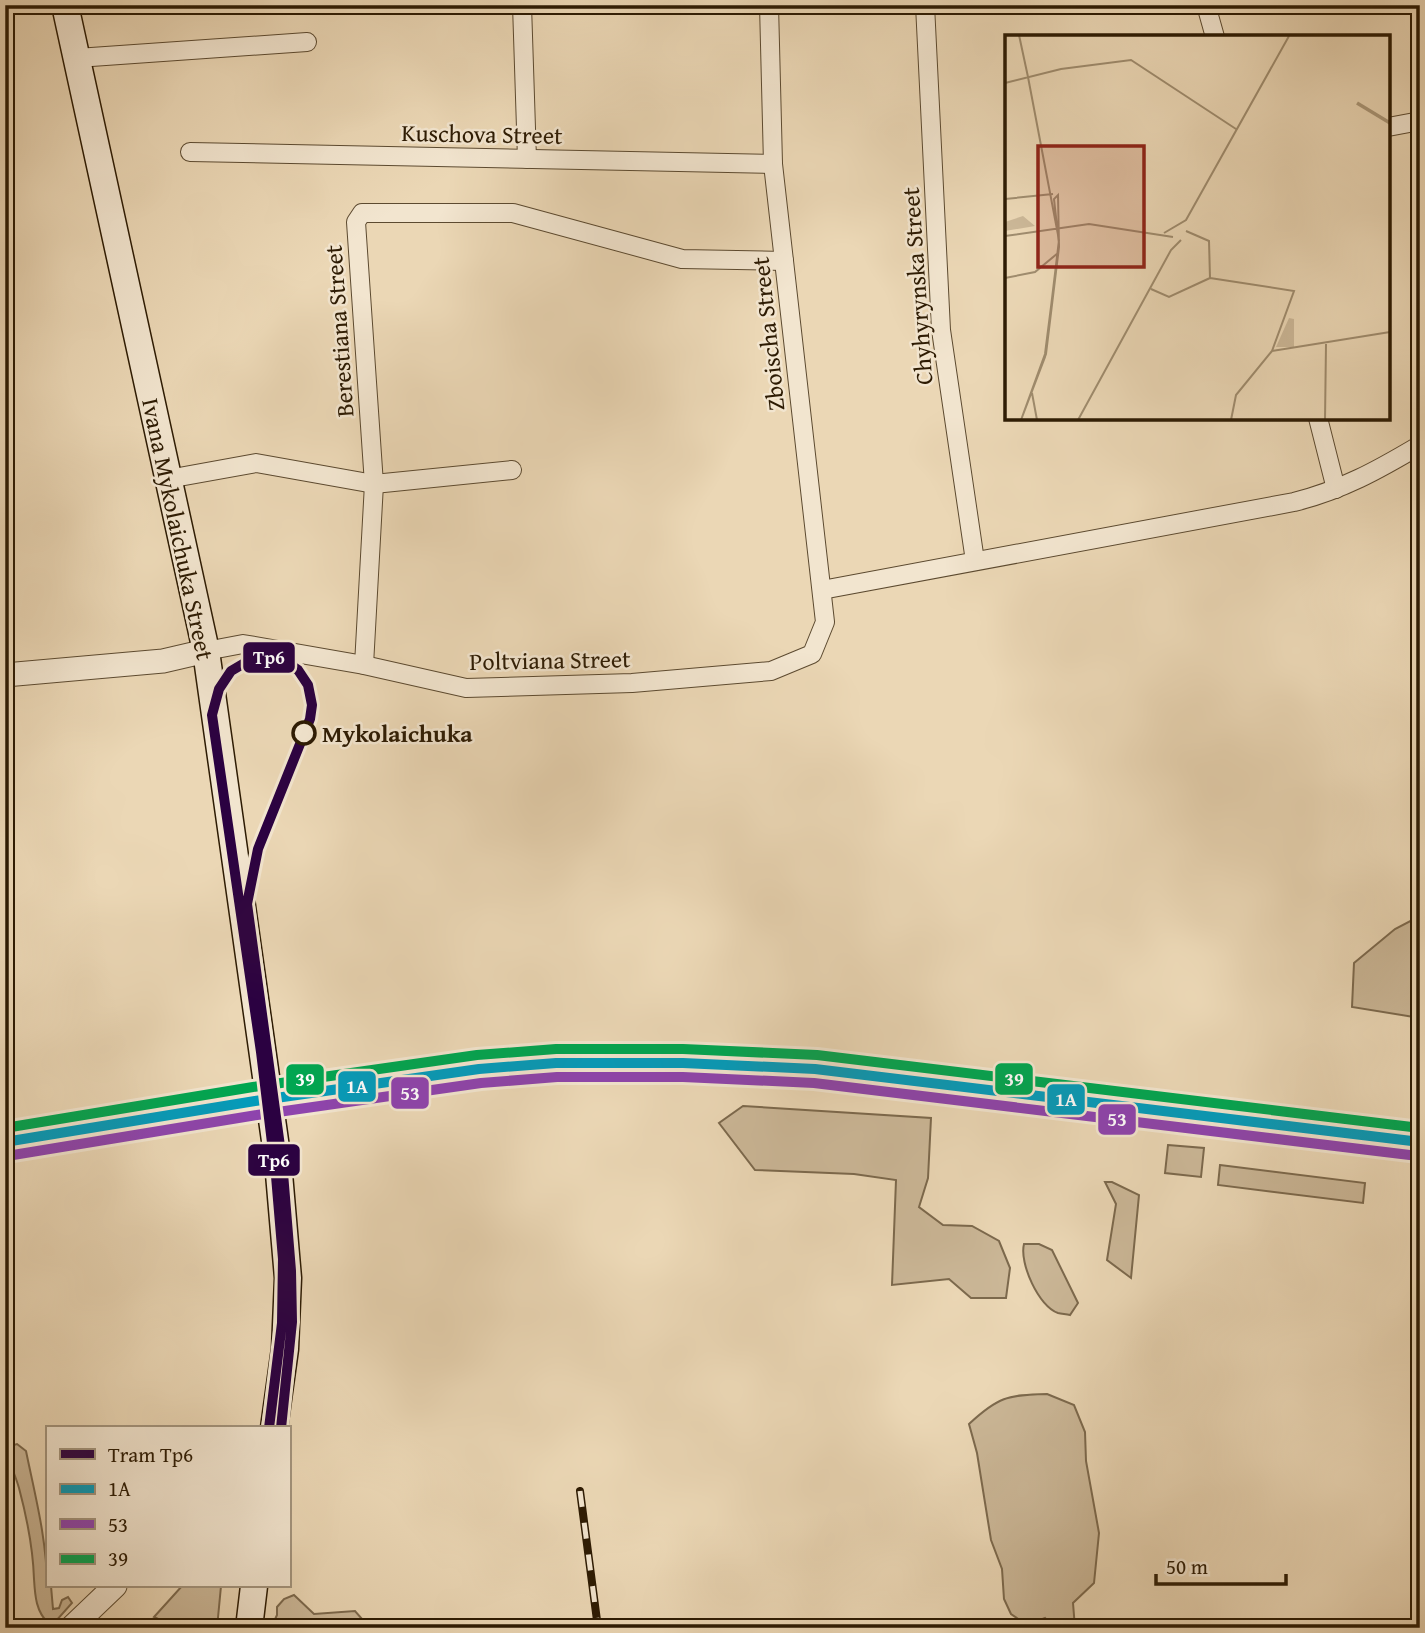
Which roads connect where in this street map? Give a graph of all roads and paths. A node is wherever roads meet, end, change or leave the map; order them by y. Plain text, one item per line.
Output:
1 (65, 5) edge
2 (522, 5) edge
3 (769, 5) edge
4 (925, 5) edge
5 (1206, 5) edge
6 (1214, 35) edge
7 (307, 42) dead end
8 (76, 58) junction
9 (1420, 121) edge
10 (1390, 127) edge
11 (190, 152) dead end
12 (527, 159) junction
13 (773, 164) junction
14 (784, 261) junction
15 (1319, 420) edge
16 (1420, 445) edge
17 (512, 470) dead end
18 (168, 480) junction
19 (374, 484) junction
20 (1336, 489) junction
21 (975, 561) junction
22 (822, 590) junction
23 (206, 651) junction
24 (812, 654) joint
25 (364, 665) junction
26 (5, 675) edge
27 (270, 1099) junction
28 (5, 1142) edge
29 (1420, 1142) edge
30 (274, 1426) edge
31 (113, 1588) edge
32 (254, 1588) edge
33 (71, 1628) edge
34 (249, 1628) edge

1 - 8 main road, Ivana Mykolaichuka Street
2 - 12 street
3 - 13 street, Zboischa Street
4 - 21 street, Chyhyrynska Street
5 - 6 street
7 - 8 street
8 - 18 main road, Ivana Mykolaichuka Street
9 - 10 street
11 - 12 street, Kuschova Street
12 - 13 street, Kuschova Street
13 - 14 street, Zboischa Street
14 - 19 street, Berestiana Street
14 - 22 street, Zboischa Street
15 - 20 street
16 - 20 street
17 - 19 street
18 - 19 street
18 - 23 main road, Ivana Mykolaichuka Street
19 - 25 street, Berestiana Street
20 - 21 street
21 - 22 street
22 - 24 street, Zboischa Street
23 - 25 street, Poltviana Street
23 - 26 street
23 - 27 main road, Ivana Mykolaichuka Street
24 - 25 street, Poltviana Street
27 - 28 main road
27 - 29 main road
27 - 30 main road, Ivana Mykolaichuka Street
31 - 33 street
32 - 34 main road

